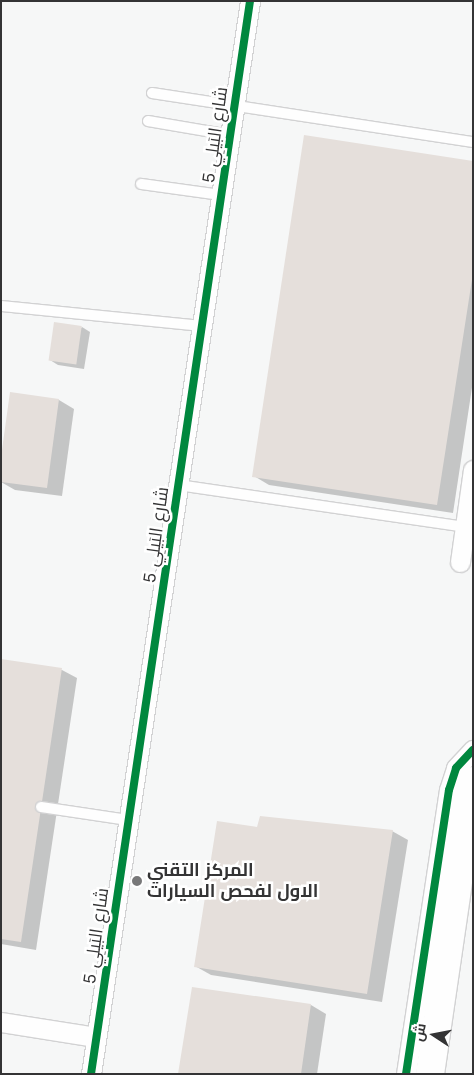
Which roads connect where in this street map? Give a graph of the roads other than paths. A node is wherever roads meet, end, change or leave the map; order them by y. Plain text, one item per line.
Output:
1 (250, 1) edge
2 (152, 93) dead end
3 (235, 105) junction
4 (148, 121) dead end
5 (230, 135) junction
6 (473, 142) edge
7 (141, 184) dead end
8 (222, 195) junction
9 (1, 306) edge
10 (202, 326) junction
11 (473, 470) edge
12 (178, 485) junction
13 (465, 527) junction
14 (460, 562) dead end
15 (473, 750) edge
16 (473, 781) edge
17 (41, 807) dead end
18 (128, 820) junction
19 (1, 1022) edge
20 (96, 1036) junction
21 (91, 1074) edge
22 (406, 1074) edge
23 (430, 1074) edge

1 - 3 street, شارع البَيلِي 5
2 - 3 lane
3 - 5 street, شارع البَيلِي 5
3 - 6 lane
4 - 5 lane
5 - 8 street, شارع البَيلِي 5
7 - 8 lane
8 - 10 street, شارع البَيلِي 5
9 - 10 lane
10 - 12 street, شارع البَيلِي 5
11 - 13 street
12 - 13 lane
12 - 18 street, شارع البَيلِي 5
13 - 14 street
15 - 22 street
16 - 23 main road
17 - 18 lane
18 - 20 street, شارع البَيلِي 5
19 - 20 street
20 - 21 street, شارع البَيلِي 5

